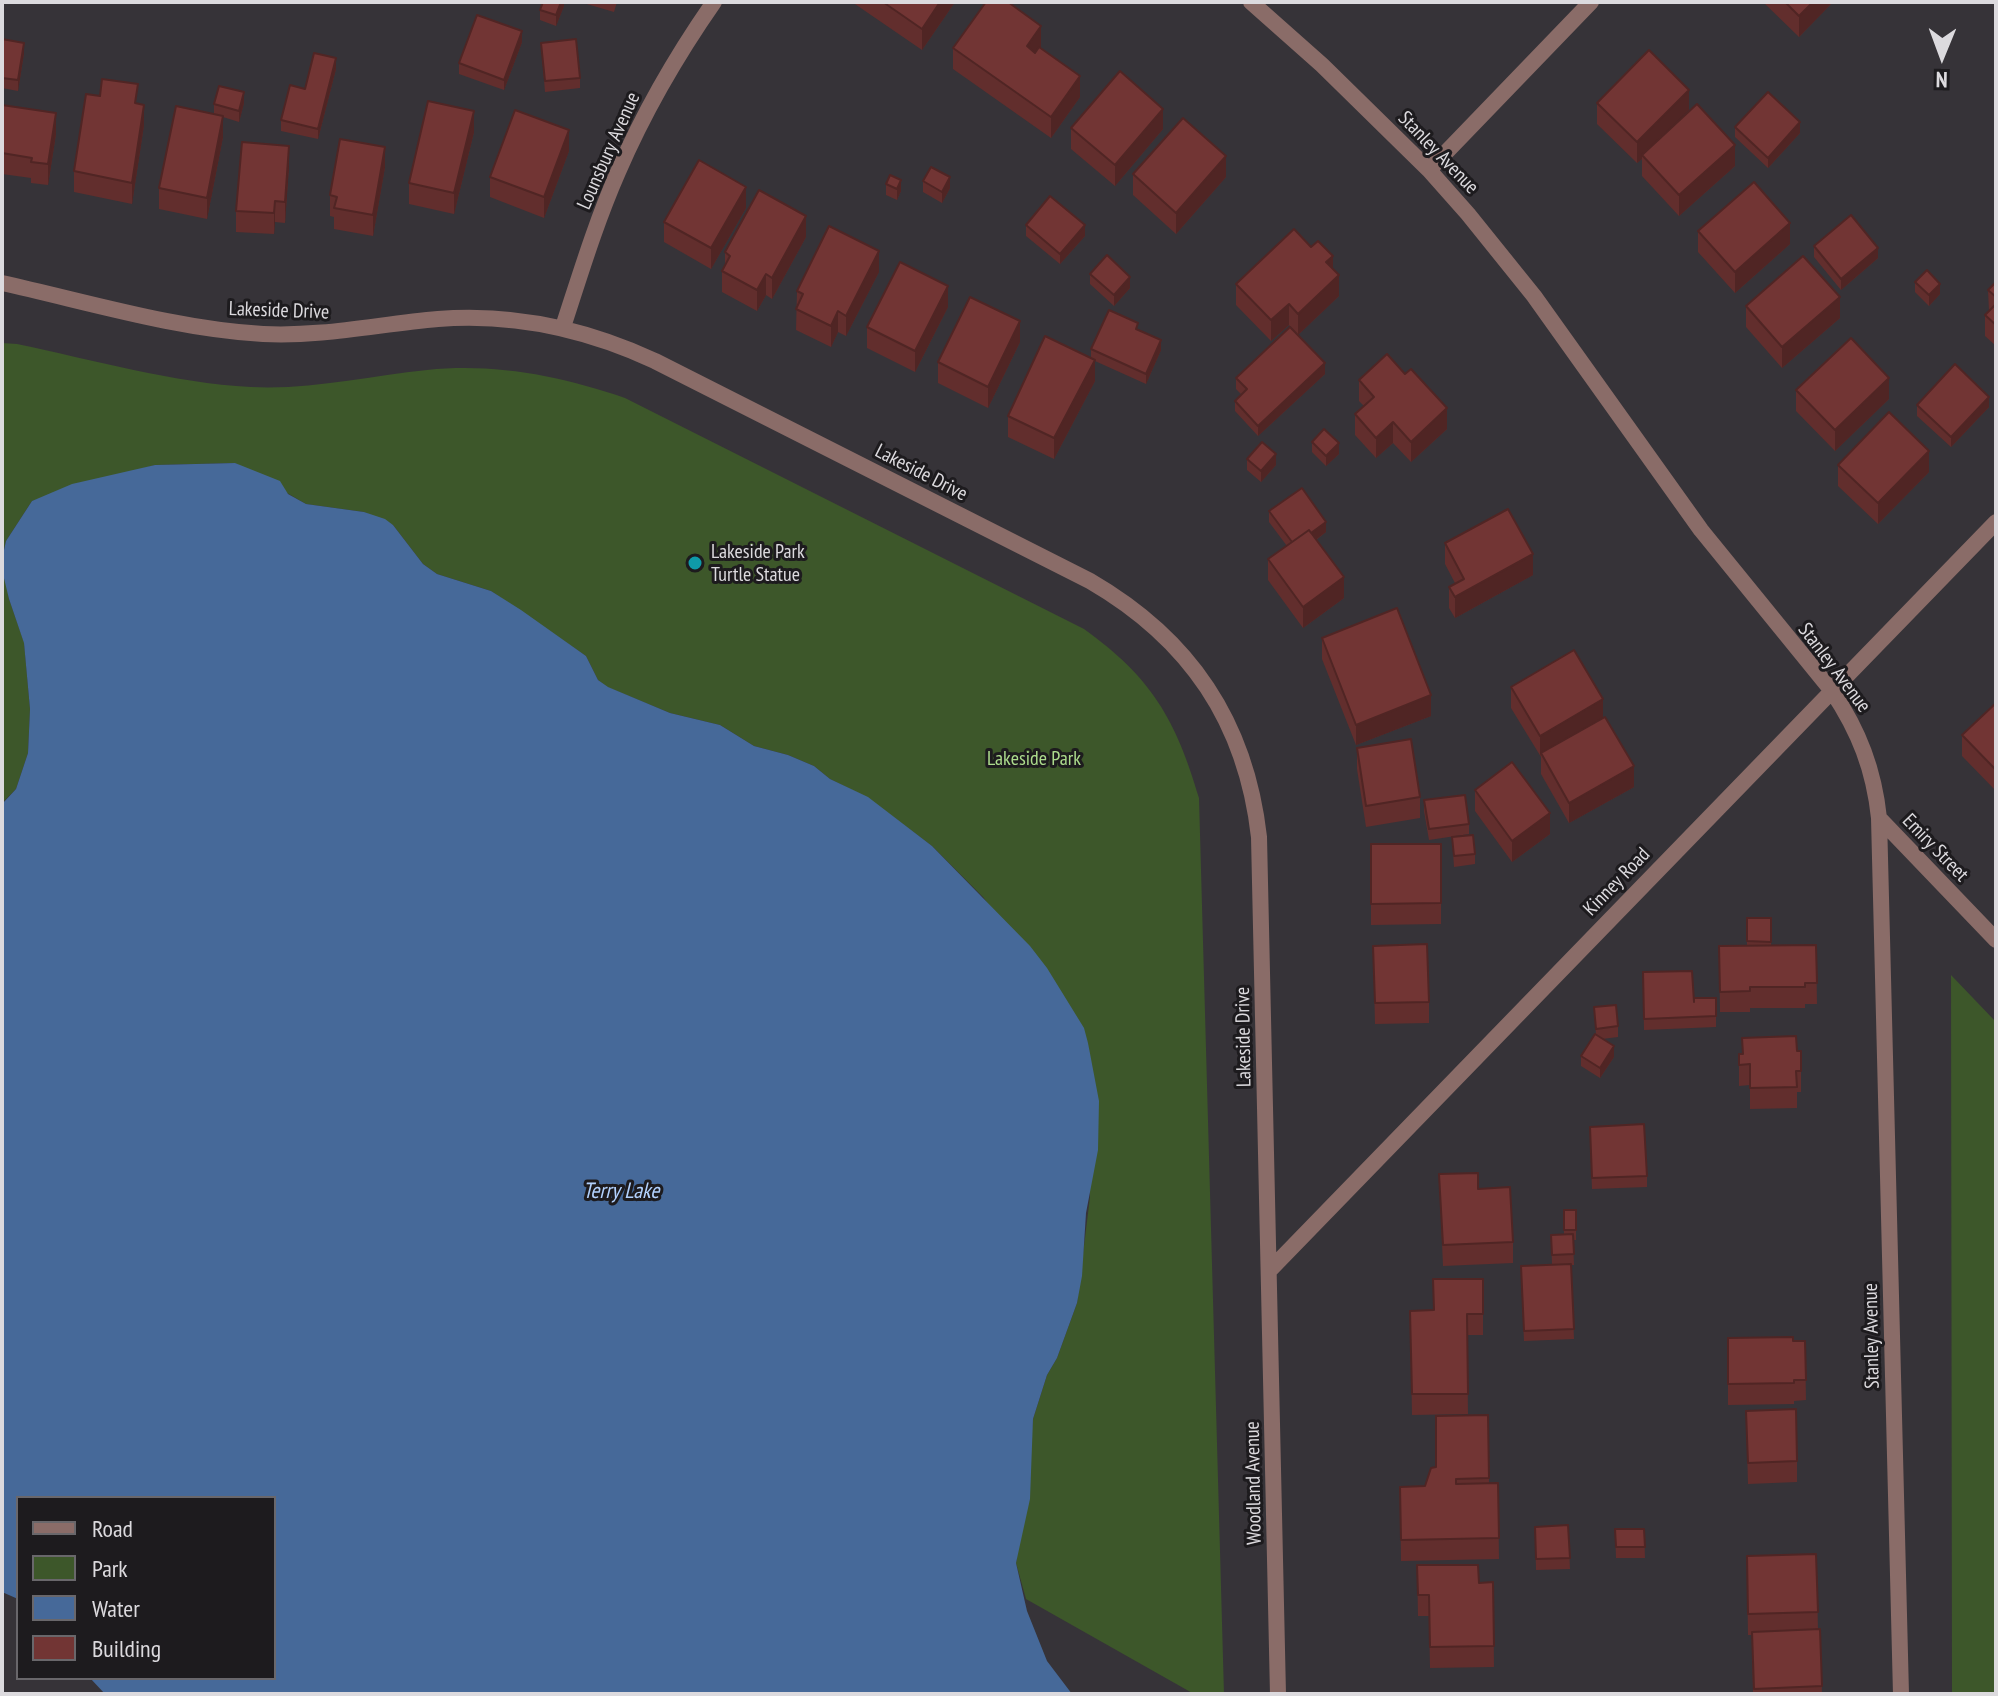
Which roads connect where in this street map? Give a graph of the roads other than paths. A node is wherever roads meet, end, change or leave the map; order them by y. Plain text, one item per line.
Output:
1 (714, 2) edge
2 (1251, 2) edge
3 (1591, 2) edge
4 (1429, 170) junction
5 (2, 283) edge
6 (563, 327) junction
7 (1996, 522) edge
8 (1832, 691) junction
9 (1879, 818) junction
10 (1996, 940) edge
11 (1269, 1271) junction
12 (1278, 1694) edge
13 (1901, 1694) edge

1 - 6 street, Lounsbury Avenue
2 - 4 street, Stanley Avenue
3 - 4 street
4 - 8 street, Stanley Avenue
5 - 6 street, Lakeside Drive
6 - 11 street, Lakeside Drive
7 - 8 street, Kinney Road
8 - 9 street, Stanley Avenue
8 - 11 street, Kinney Road
9 - 10 street, Emiry Street
9 - 13 street, Stanley Avenue
11 - 12 street, Woodland Avenue

